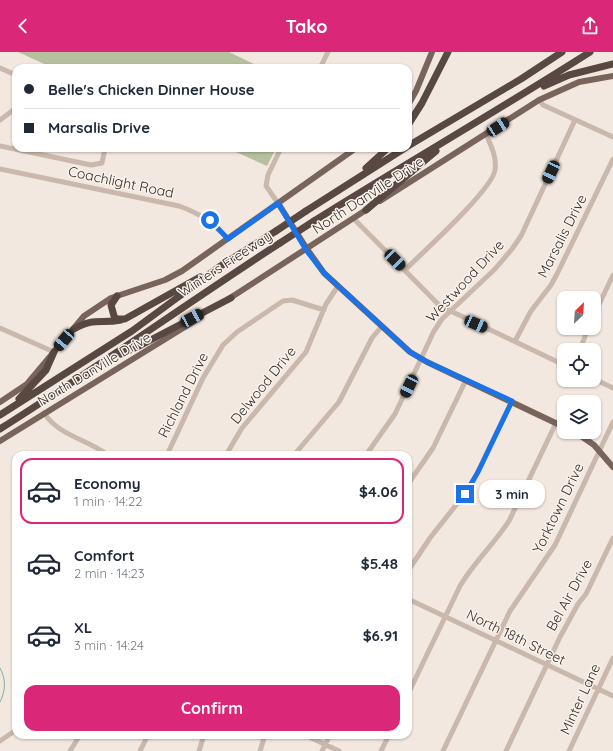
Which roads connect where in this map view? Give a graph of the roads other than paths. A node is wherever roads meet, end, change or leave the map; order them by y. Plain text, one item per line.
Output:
1 (328, 52) edge
2 (442, 52) edge
3 (448, 52) edge
4 (562, 52) edge
5 (590, 52) edge
6 (431, 53) edge
7 (322, 64) edge
8 (613, 64) edge
9 (0, 68) edge
10 (12, 73) edge
11 (613, 76) edge
12 (412, 98) edge
13 (518, 98) junction
14 (539, 100) junction
15 (422, 103) junction
16 (12, 111) edge
17 (412, 119) edge
18 (0, 120) edge
19 (575, 120) junction
20 (461, 132) junction
21 (486, 134) junction
22 (613, 137) edge
23 (412, 144) edge
24 (0, 146) edge
25 (12, 149) edge
26 (29, 152) edge
27 (104, 152) edge
28 (279, 152) edge
29 (350, 152) edge
30 (383, 152) edge
31 (399, 152) edge
32 (613, 158) edge
33 (0, 169) edge
34 (333, 193) junction
35 (278, 203) junction
36 (366, 210) junction
37 (354, 219) junction
38 (228, 239) junction
39 (306, 250) junction
40 (219, 267) junction
41 (405, 270) junction
42 (613, 275) edge
43 (338, 286) junction
44 (117, 296) junction
45 (231, 298) junction
46 (601, 300) edge
47 (324, 310) junction
48 (449, 312) junction
49 (125, 319) junction
50 (382, 326) junction
51 (0, 328) edge
52 (74, 329) junction
53 (515, 341) junction
54 (54, 352) junction
55 (421, 359) junction
56 (106, 360) junction
57 (557, 362) edge
58 (466, 380) junction
59 (601, 382) edge
60 (613, 388) edge
61 (512, 401) junction
62 (0, 402) edge
63 (44, 413) junction
64 (0, 415) edge
65 (613, 422) edge
66 (556, 423) joint
67 (0, 429) edge
68 (584, 439) edge
69 (0, 441) edge
70 (599, 450) junction
71 (102, 451) edge
72 (169, 451) edge
73 (228, 451) edge
74 (297, 451) edge
75 (369, 451) edge
76 (613, 467) edge
77 (412, 478) edge
78 (613, 538) edge
79 (412, 565) edge
80 (412, 601) edge
81 (445, 616) junction
82 (496, 640) junction
83 (613, 658) edge
84 (546, 665) junction
85 (412, 686) edge
86 (598, 689) junction
87 (613, 696) edge
88 (12, 733) edge
89 (78, 739) edge
90 (146, 739) edge
91 (203, 739) edge
92 (264, 739) edge
93 (314, 739) edge
94 (328, 739) edge
95 (387, 739) edge
96 (0, 741) edge
97 (325, 744) junction
98 (70, 751) edge
99 (140, 751) edge
100 (199, 751) edge
101 (260, 751) edge
102 (322, 751) edge
103 (339, 751) edge
104 (381, 751) edge
105 (444, 751) edge
106 (506, 751) edge
107 (569, 751) edge

1 - 7 street
2 - 15 highway
3 - 15 highway
4 - 23 highway
5 - 13 highway, Winters Freeway
6 - 12 main road
8 - 13 highway
9 - 10 street
11 - 14 main road, North Danville Drive
13 - 20 highway, Winters Freeway
14 - 19 street
14 - 21 main road, North Danville Drive
15 - 17 highway
16 - 18 street
19 - 22 street
19 - 48 street, Westwood Drive
20 - 36 highway
20 - 56 highway, Winters Freeway, bridge
21 - 36 main road, North Danville Drive
21 - 41 street
24 - 25 street
26 - 27 street
28 - 35 street
29 - 35 main road
30 - 34 highway
31 - 34 highway, Winters Freeway
32 - 53 street, Marsalis Drive
33 - 38 street, Coachlight Road
34 - 40 highway, Winters Freeway, bridge
35 - 38 main road
35 - 39 main road
36 - 37 main road, North Danville Drive
37 - 39 main road, North Danville Drive
37 - 41 street
38 - 44 main road
39 - 43 main road
39 - 45 main road, North Danville Drive
40 - 49 highway
40 - 64 highway, Winters Freeway
41 - 48 street
42 - 46 street
43 - 47 street, Delwood Drive
43 - 50 main road
44 - 49 highway
44 - 52 main road
45 - 56 highway
45 - 63 main road, North Danville Drive
47 - 72 street, Richland Drive
47 - 73 street, Delwood Drive
48 - 53 street
48 - 55 street, Westwood Drive
49 - 52 highway
50 - 55 main road
50 - 74 street
51 - 54 street
52 - 54 main road
53 - 57 street
54 - 62 main road
54 - 64 highway
55 - 58 main road
55 - 75 street, Westwood Drive
56 - 67 highway, Winters Freeway
58 - 61 main road
58 - 77 street
59 - 60 street
61 - 66 main road
61 - 79 street
63 - 69 main road, North Danville Drive
63 - 71 street
65 - 70 street, Yorktown Drive
66 - 81 street
68 - 70 main road
70 - 76 main road
70 - 82 street, Yorktown Drive
78 - 84 street, Bel Air Drive
80 - 81 street, North 18th Street
81 - 82 street, North 18th Street
81 - 85 street
82 - 84 street, North 18th Street
82 - 105 street, Yorktown Drive
83 - 86 street, Minter Lane
84 - 86 street, North 18th Street
84 - 106 street, Bel Air Drive
86 - 87 street, North 18th Street
86 - 107 street, Minter Lane
88 - 96 street
89 - 98 street
90 - 99 street
91 - 100 street
92 - 101 street
93 - 97 street
94 - 97 street
95 - 104 street
97 - 102 street
97 - 103 street

